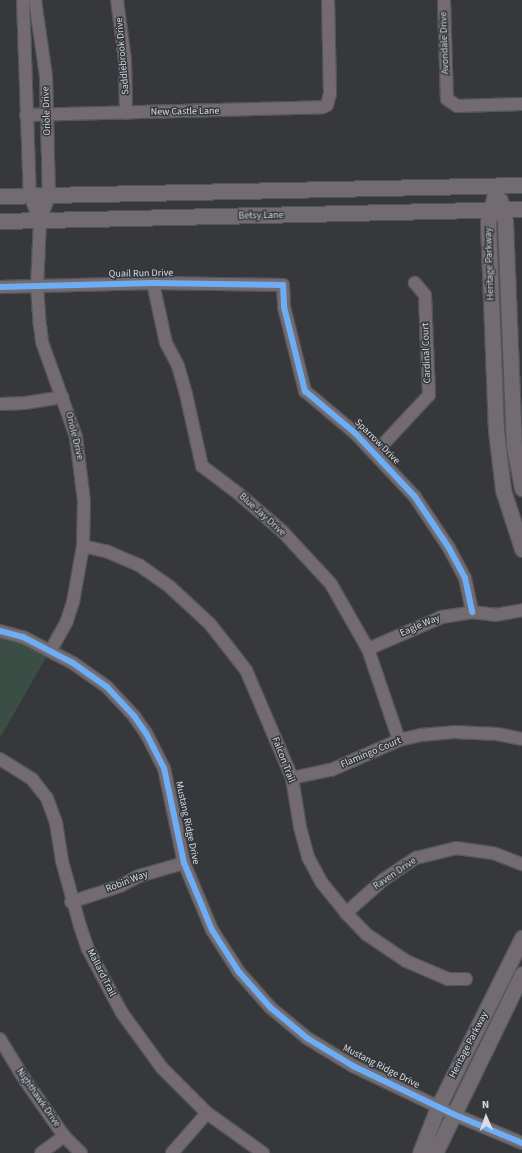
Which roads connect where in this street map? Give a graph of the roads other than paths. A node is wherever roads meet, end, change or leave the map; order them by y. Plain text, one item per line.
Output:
1 (23, 0) edge
2 (35, 0) edge
3 (117, 0) edge
4 (328, 0) edge
5 (444, 0) edge
6 (522, 104) edge
7 (126, 112) junction
8 (26, 115) junction
9 (47, 115) junction
10 (522, 185) edge
11 (497, 186) junction
12 (0, 196) edge
13 (30, 196) junction
14 (49, 196) junction
15 (522, 209) edge
16 (497, 210) junction
17 (0, 221) edge
18 (40, 221) junction
19 (153, 283) junction
20 (415, 283) dead end
21 (283, 285) joint
22 (37, 286) junction
23 (0, 287) edge
24 (63, 397) junction
25 (0, 404) edge
26 (375, 453) junction
27 (522, 488) edge
28 (83, 546) junction
29 (522, 549) edge
30 (522, 610) edge
31 (472, 612) junction
32 (0, 631) edge
33 (368, 649) junction
34 (51, 650) junction
35 (522, 739) edge
36 (399, 740) junction
37 (0, 759) edge
38 (292, 778) junction
39 (184, 864) junction
40 (522, 864) edge
41 (71, 902) junction
42 (346, 913) junction
43 (522, 938) edge
44 (522, 974) edge
45 (466, 979) dead end
46 (1, 1042) edge
47 (438, 1107) junction
48 (207, 1113) junction
49 (453, 1114) junction
50 (64, 1136) junction
51 (522, 1143) edge
52 (41, 1153) edge
53 (81, 1153) edge
54 (172, 1153) edge
55 (263, 1153) edge
56 (420, 1153) edge
57 (436, 1153) edge

1 - 8 street, Oriole Drive
2 - 9 street, Oriole Drive
3 - 7 street, Saddlebrook Drive
4 - 7 street, New Castle Lane
5 - 6 street, Avondale Drive
7 - 9 street, New Castle Lane
8 - 9 street, New Castle Lane
8 - 13 street, Oriole Drive
9 - 14 street, Oriole Drive
10 - 11 main road
11 - 14 main road
11 - 16 main road, Heritage Parkway
12 - 13 main road
13 - 14 main road
13 - 18 street, Oriole Drive
14 - 18 street, Oriole Drive
15 - 16 main road, Betsy Lane
16 - 18 main road, Betsy Lane
16 - 27 main road, Heritage Parkway
16 - 29 main road, Heritage Parkway
17 - 18 main road, Betsy Lane
18 - 22 street, Oriole Drive
19 - 21 street, Quail Run Drive
19 - 22 street, Quail Run Drive
19 - 33 street, Blue Jay Drive
20 - 26 street, Cardinal Court
21 - 26 street, Sparrow Drive
22 - 23 street, Quail Run Drive
22 - 24 street, Oriole Drive
24 - 25 street
24 - 28 street, Oriole Drive
26 - 31 street, Sparrow Drive
28 - 34 street, Oriole Drive
28 - 38 street, Falcon Trail
30 - 31 street, Eagle Way
31 - 33 street, Eagle Way
32 - 34 street, Mustang Ridge Drive
33 - 36 street, Blue Jay Drive
34 - 39 street, Mustang Ridge Drive
35 - 36 street, Flamingo Court
36 - 38 street, Flamingo Court
37 - 41 street, Mallard Trail
38 - 42 street, Falcon Trail
39 - 41 street, Robin Way
39 - 47 street, Mustang Ridge Drive
40 - 42 street, Raven Drive
41 - 48 street, Mallard Trail
42 - 45 street, Falcon Trail
43 - 47 main road, Heritage Parkway
44 - 49 main road, Heritage Parkway
46 - 50 street, Nighthawk Drive
47 - 49 street, Mustang Ridge Drive
47 - 56 main road, Heritage Parkway
48 - 54 street
48 - 55 street, Mallard Trail
49 - 51 street, Mustang Ridge Drive
49 - 57 main road, Heritage Parkway
50 - 52 street
50 - 53 street, Nighthawk Drive

